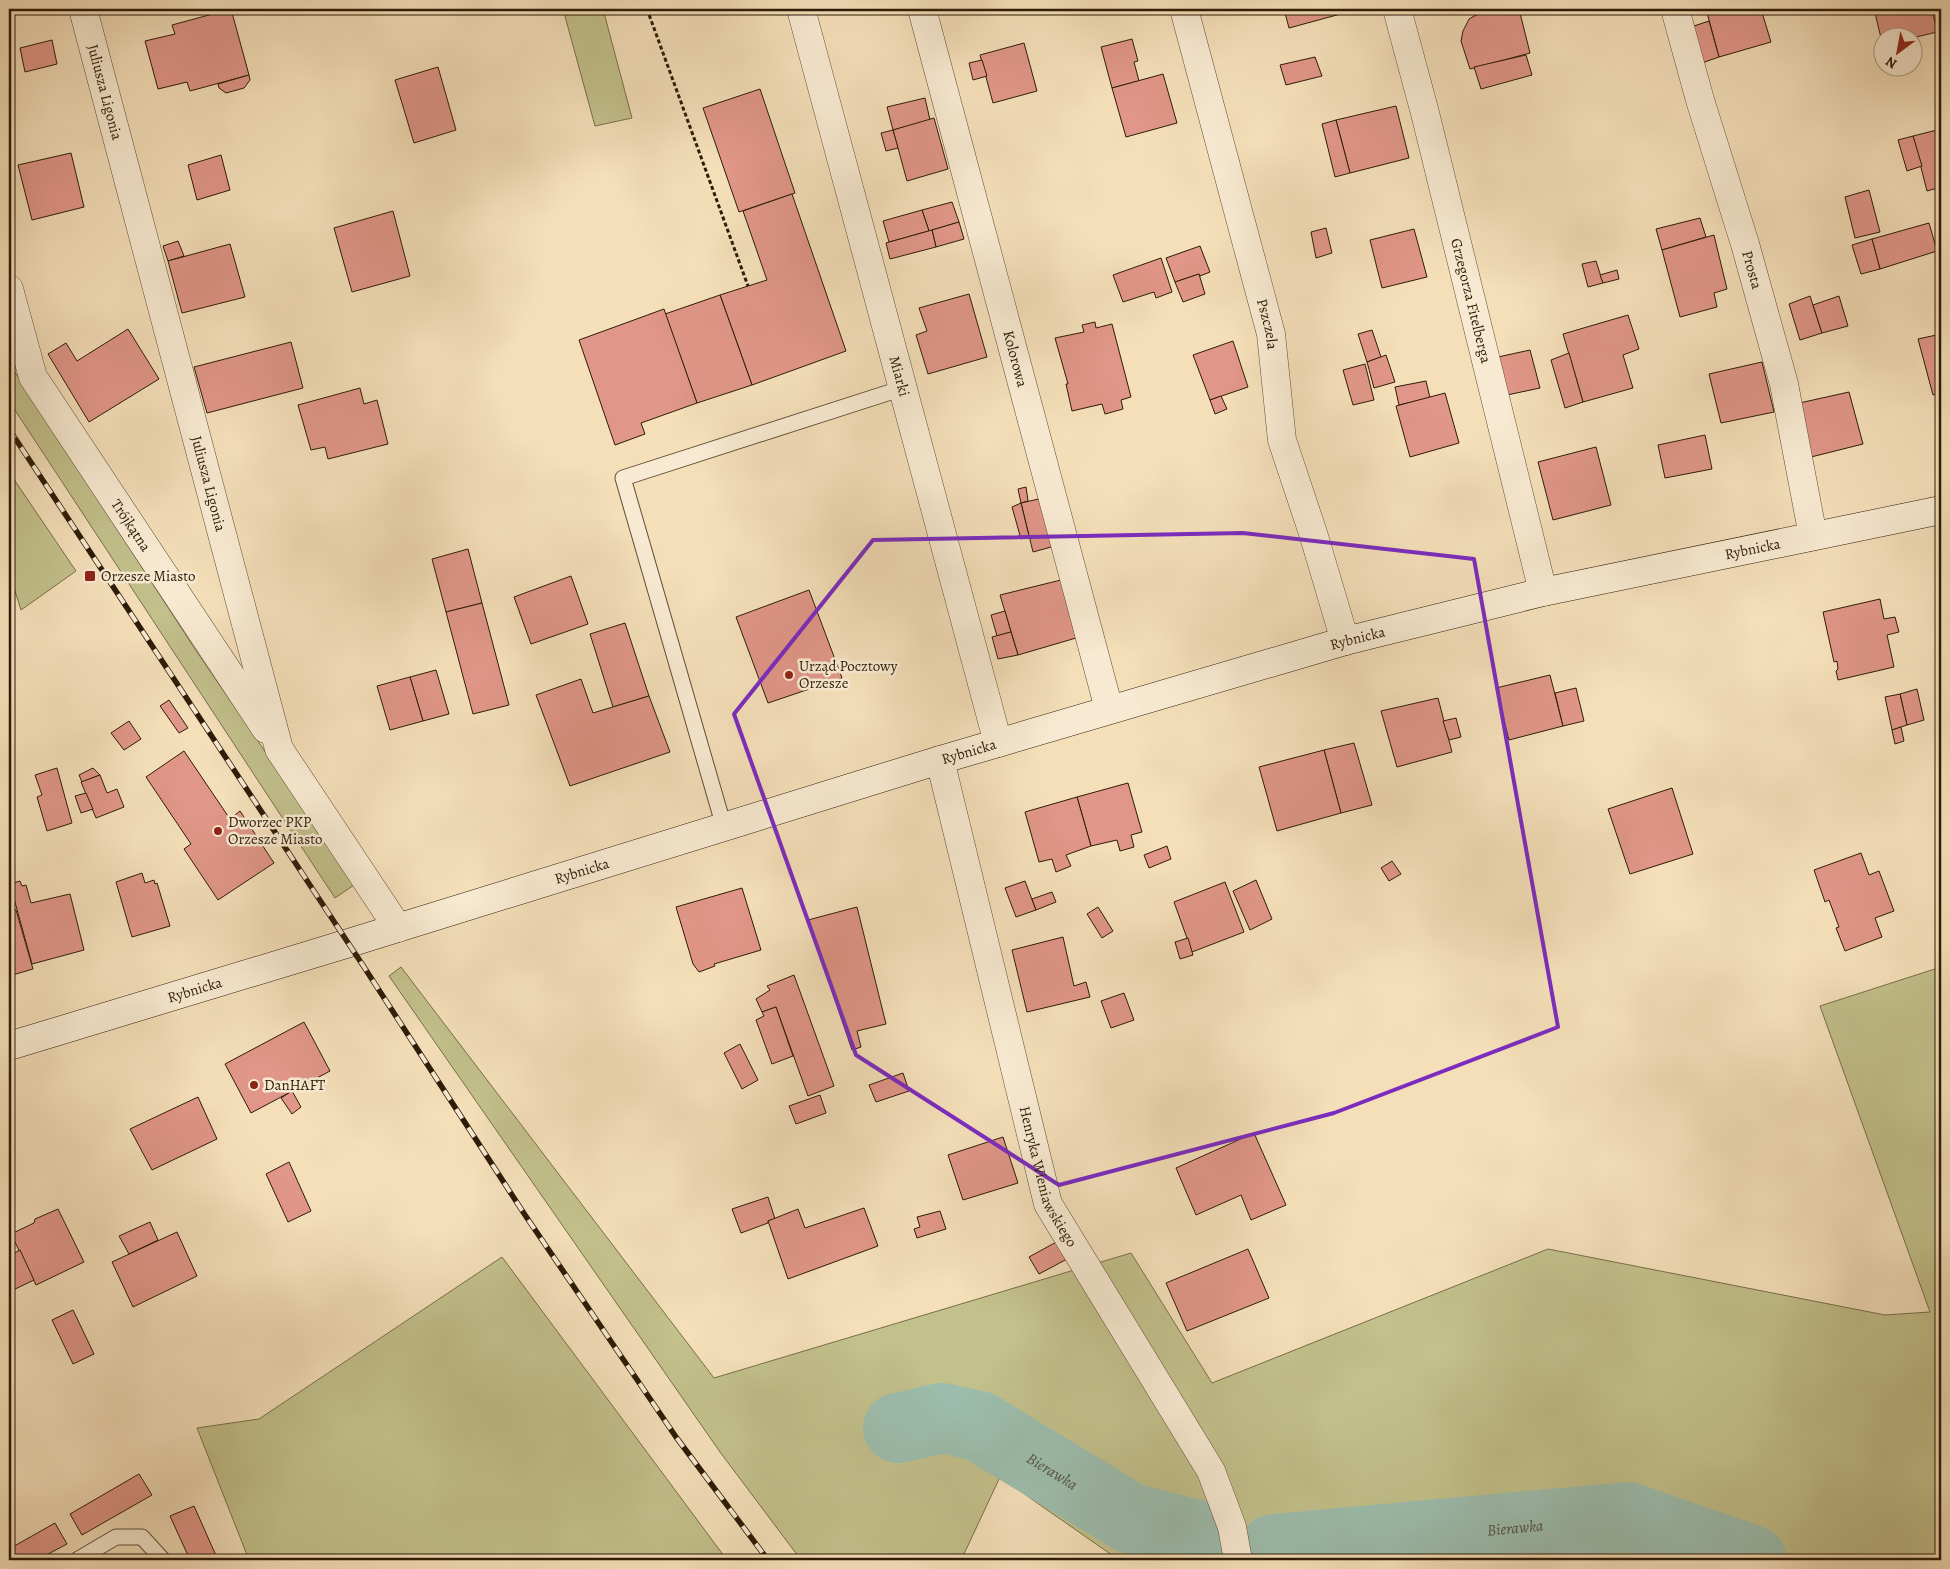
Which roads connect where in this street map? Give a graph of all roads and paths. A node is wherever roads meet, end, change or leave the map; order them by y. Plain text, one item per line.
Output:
1 (647, 9) edge
2 (801, 9) edge
3 (922, 9) edge
4 (1184, 9) edge
5 (1398, 9) edge
6 (1675, 9) edge
7 (87, 10) edge
8 (748, 286) dead end
9 (9, 290) edge
10 (9, 340) edge
11 (33, 378) junction
12 (903, 388) junction
13 (1941, 510) edge
14 (1813, 536) junction
15 (1543, 592) junction
16 (1346, 641) junction
17 (1109, 709) junction
18 (998, 743) junction
19 (279, 749) junction
20 (940, 760) junction
21 (724, 827) junction
22 (398, 928) junction
23 (9, 1046) edge
24 (77, 1560) edge
25 (163, 1560) edge
26 (1238, 1560) edge

1 - 8 path
2 - 12 street, Miarki
3 - 17 street, Kolorowa
4 - 16 street, Pszczela
5 - 15 street, Grzegorza Fitelberga
6 - 14 street, Prosta
7 - 19 street, Juliusza Ligonia
9 - 11 street, Trójkątna
10 - 11 street
11 - 19 street, Trójkątna
12 - 18 street, Miarki
12 - 21 lane
13 - 14 street, Rybnicka
14 - 15 street, Rybnicka
15 - 16 street, Rybnicka
16 - 17 street, Rybnicka
17 - 18 street, Rybnicka
18 - 20 street, Rybnicka
19 - 22 street, Juliusza Ligonia
20 - 21 street, Rybnicka
20 - 26 street, Henryka Wieniawskiego
21 - 22 street, Rybnicka
22 - 23 street, Rybnicka
24 - 25 lane

